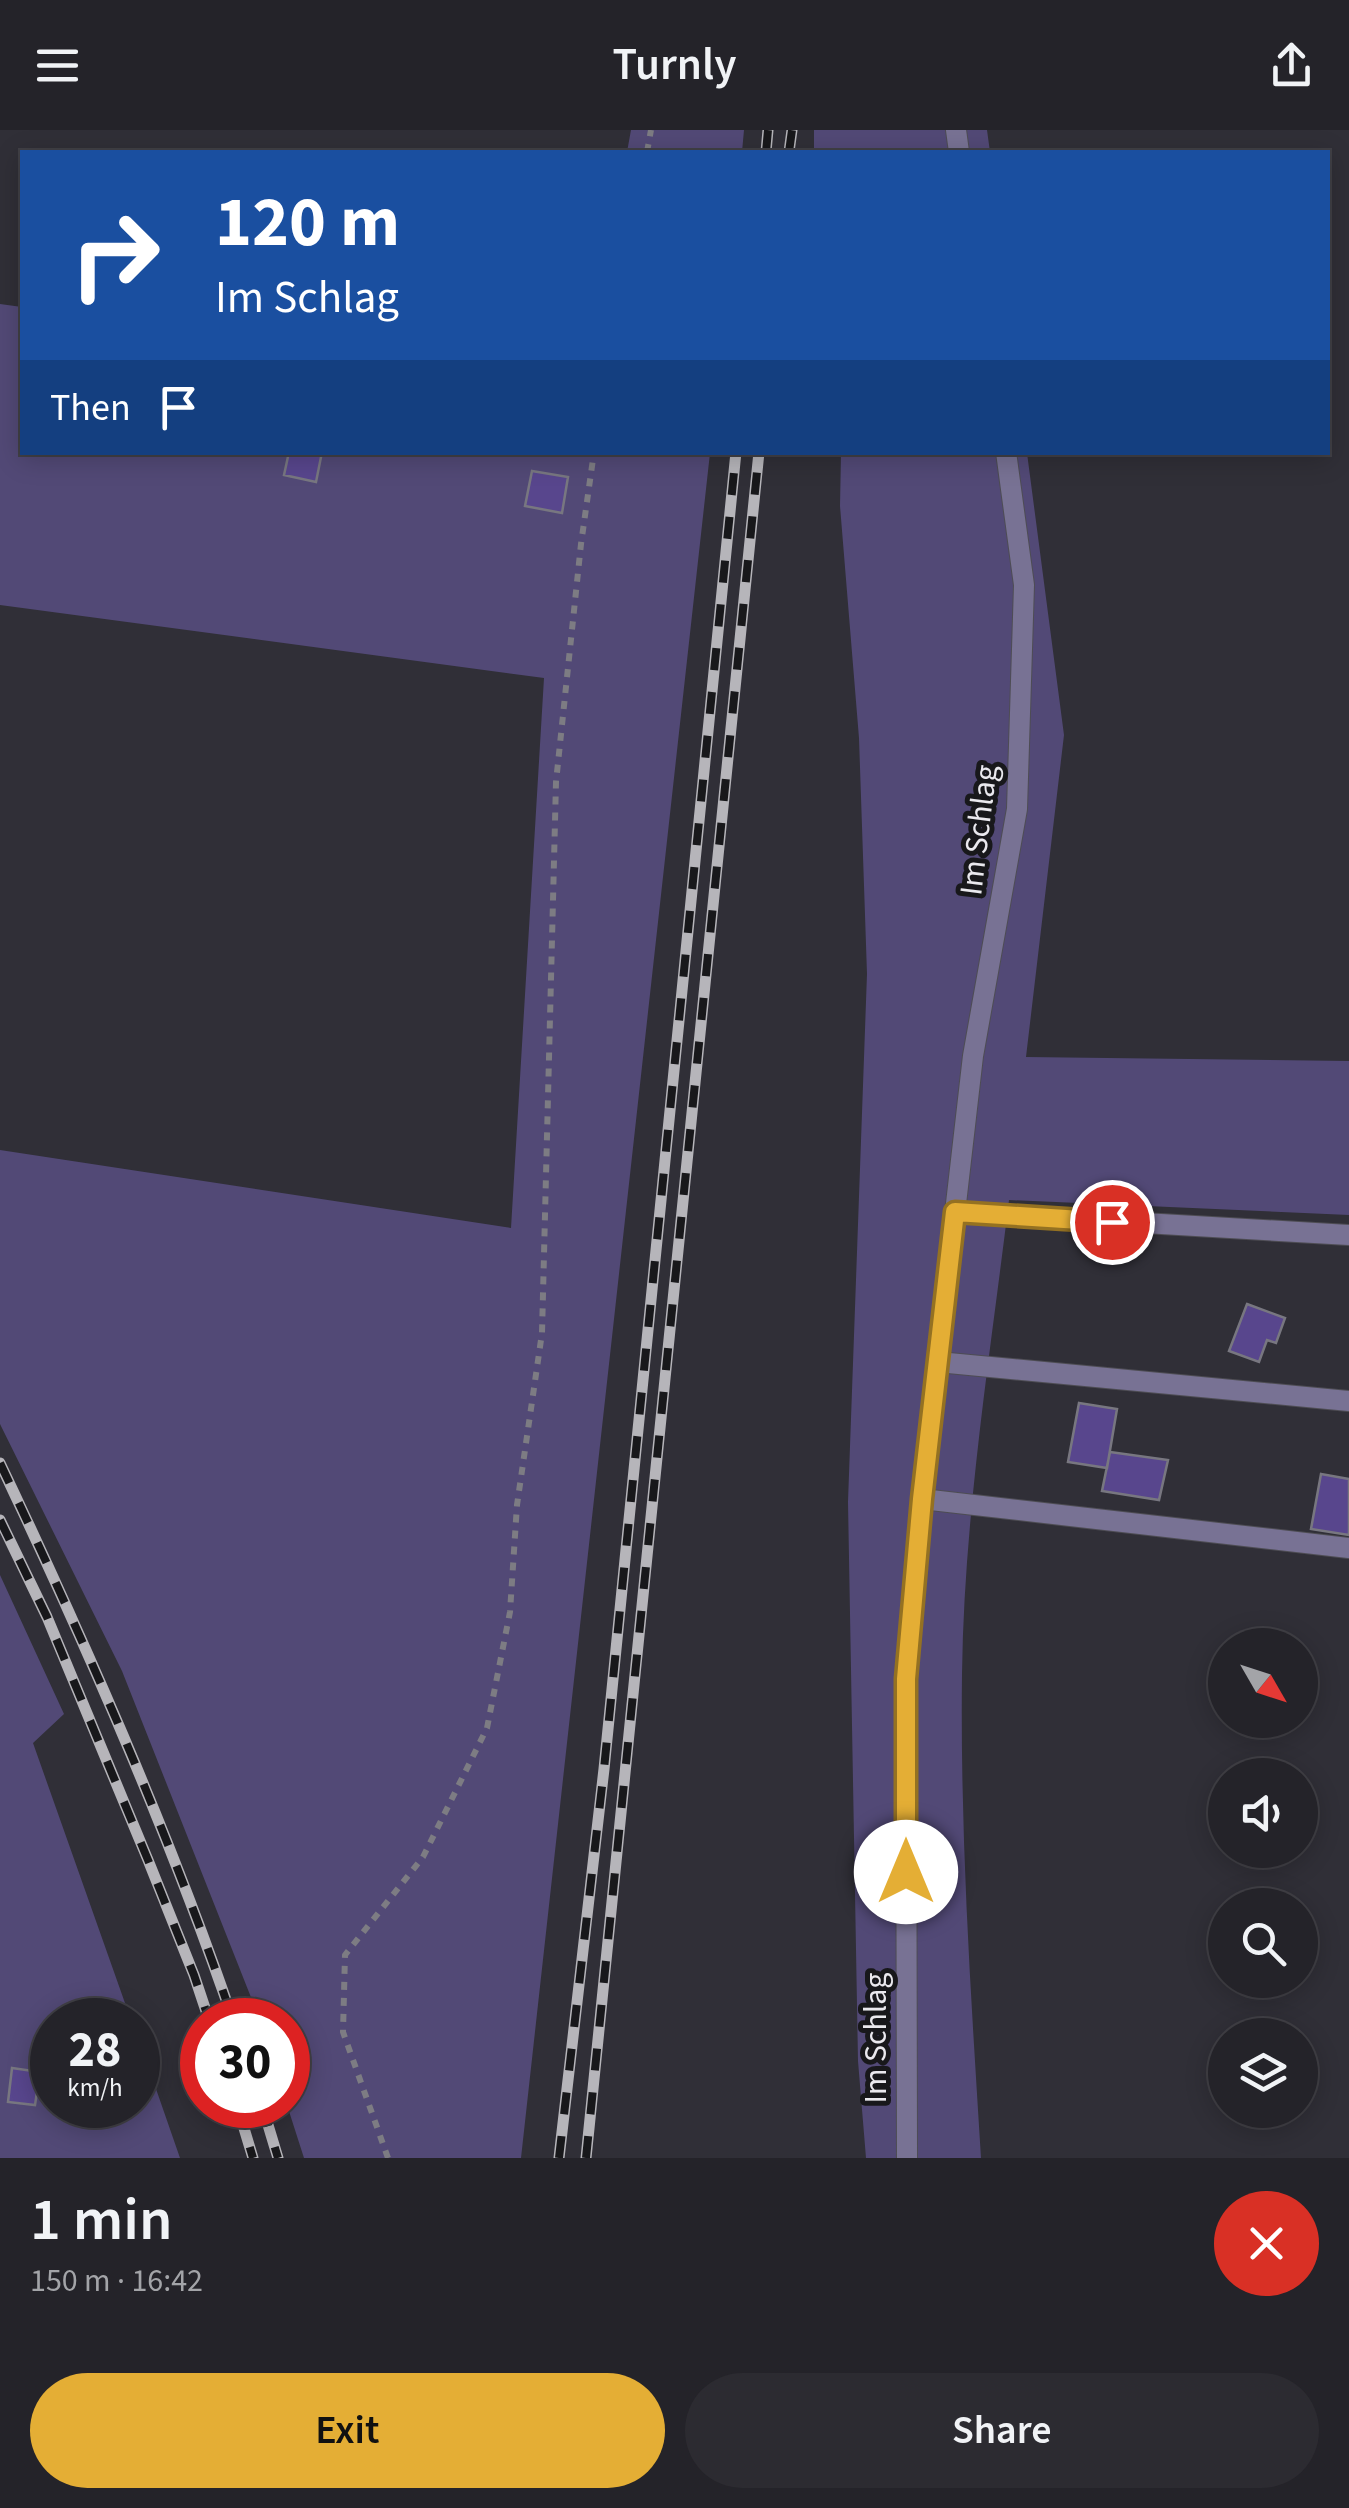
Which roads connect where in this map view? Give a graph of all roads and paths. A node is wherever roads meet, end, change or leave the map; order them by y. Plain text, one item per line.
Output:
1 (594, 455) edge
2 (1006, 455) edge
3 (955, 1212) junction
4 (1349, 1235) edge
5 (938, 1362) junction
6 (1349, 1401) edge
7 (922, 1499) junction
8 (1349, 1548) edge
9 (388, 2158) edge
10 (907, 2158) edge

1 - 9 path
2 - 3 street, Im Schlag
3 - 4 street
3 - 5 street, Im Schlag
5 - 6 street
5 - 7 street, Im Schlag
7 - 8 street
7 - 10 street, Im Schlag

